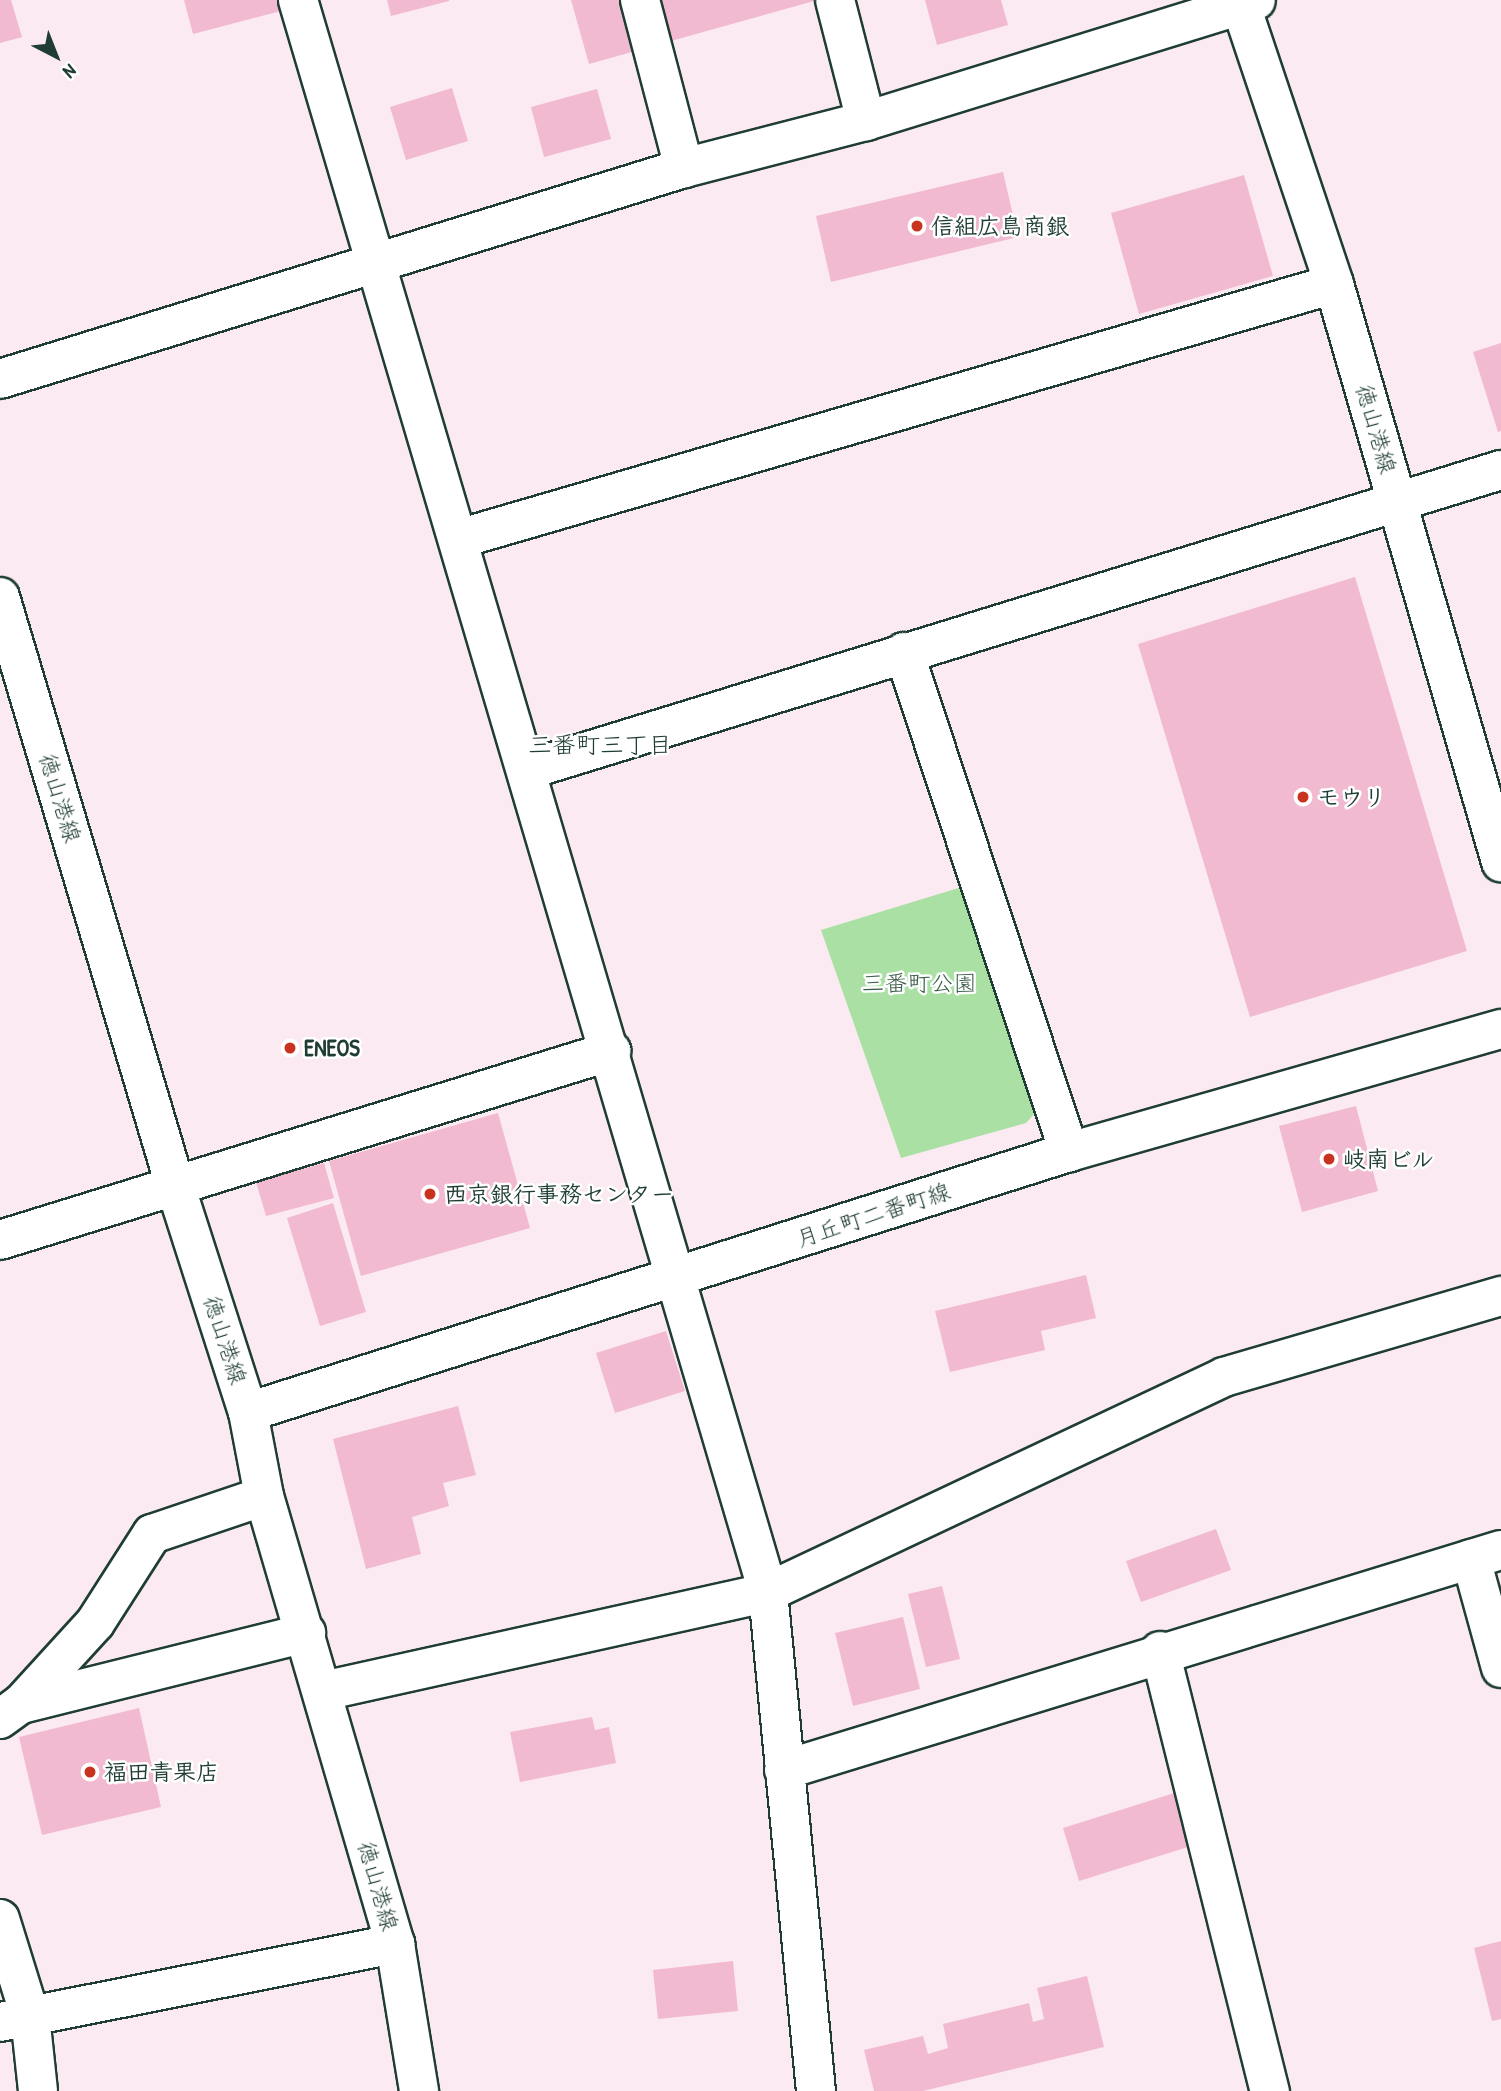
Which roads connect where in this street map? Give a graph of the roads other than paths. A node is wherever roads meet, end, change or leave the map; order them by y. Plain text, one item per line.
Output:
1 (298, 0) edge
2 (835, 0) edge
3 (1245, 2) edge
4 (643, 11) edge
5 (866, 121) junction
6 (684, 168) junction
7 (373, 264) junction
8 (1334, 284) junction
9 (0, 379) edge
10 (1501, 470) edge
11 (1398, 505) junction
12 (458, 539) junction
13 (0, 597) edge
14 (904, 652) junction
15 (527, 770) junction
16 (1501, 862) edge
17 (1501, 1030) edge
18 (611, 1051) junction
19 (1069, 1152) junction
20 (175, 1185) junction
21 (0, 1240) edge
22 (675, 1277) junction
23 (1501, 1296) edge
24 (248, 1412) junction
25 (264, 1496) junction
26 (1486, 1555) edge
27 (768, 1592) junction
28 (306, 1633) junction
29 (1160, 1651) junction
30 (1501, 1668) edge
31 (323, 1691) junction
32 (10, 1711) edge
33 (784, 1770) junction
34 (0, 1919) edge
35 (395, 1944) junction
36 (15, 2019) edge
37 (38, 2091) edge
38 (418, 2091) edge
39 (816, 2091) edge
40 (1270, 2091) edge

1 - 7 street
2 - 5 street
3 - 5 street
3 - 8 street, 徳山港線
4 - 6 street
5 - 6 street
6 - 7 street
7 - 9 street
7 - 12 street
8 - 11 street, 徳山港線
8 - 12 street
10 - 11 street
11 - 14 street
11 - 16 street, 徳山港線
12 - 15 street
13 - 20 street, 徳山港線
14 - 15 street
14 - 19 street
15 - 18 street
17 - 19 street, 月丘町二番町線
18 - 20 street
18 - 22 street
19 - 22 street, 月丘町二番町線
20 - 21 street
20 - 24 street, 徳山港線
22 - 24 street, 月丘町二番町線
22 - 27 street
23 - 27 street
24 - 25 street, 徳山港線
25 - 28 street, 徳山港線
25 - 32 street
26 - 29 street
26 - 30 street
27 - 31 street
27 - 33 street
28 - 31 street, 徳山港線
28 - 32 street
29 - 33 street
29 - 40 street
31 - 35 street, 徳山港線
33 - 39 street
34 - 36 street
35 - 36 street
35 - 38 street, 徳山港線
36 - 37 street

